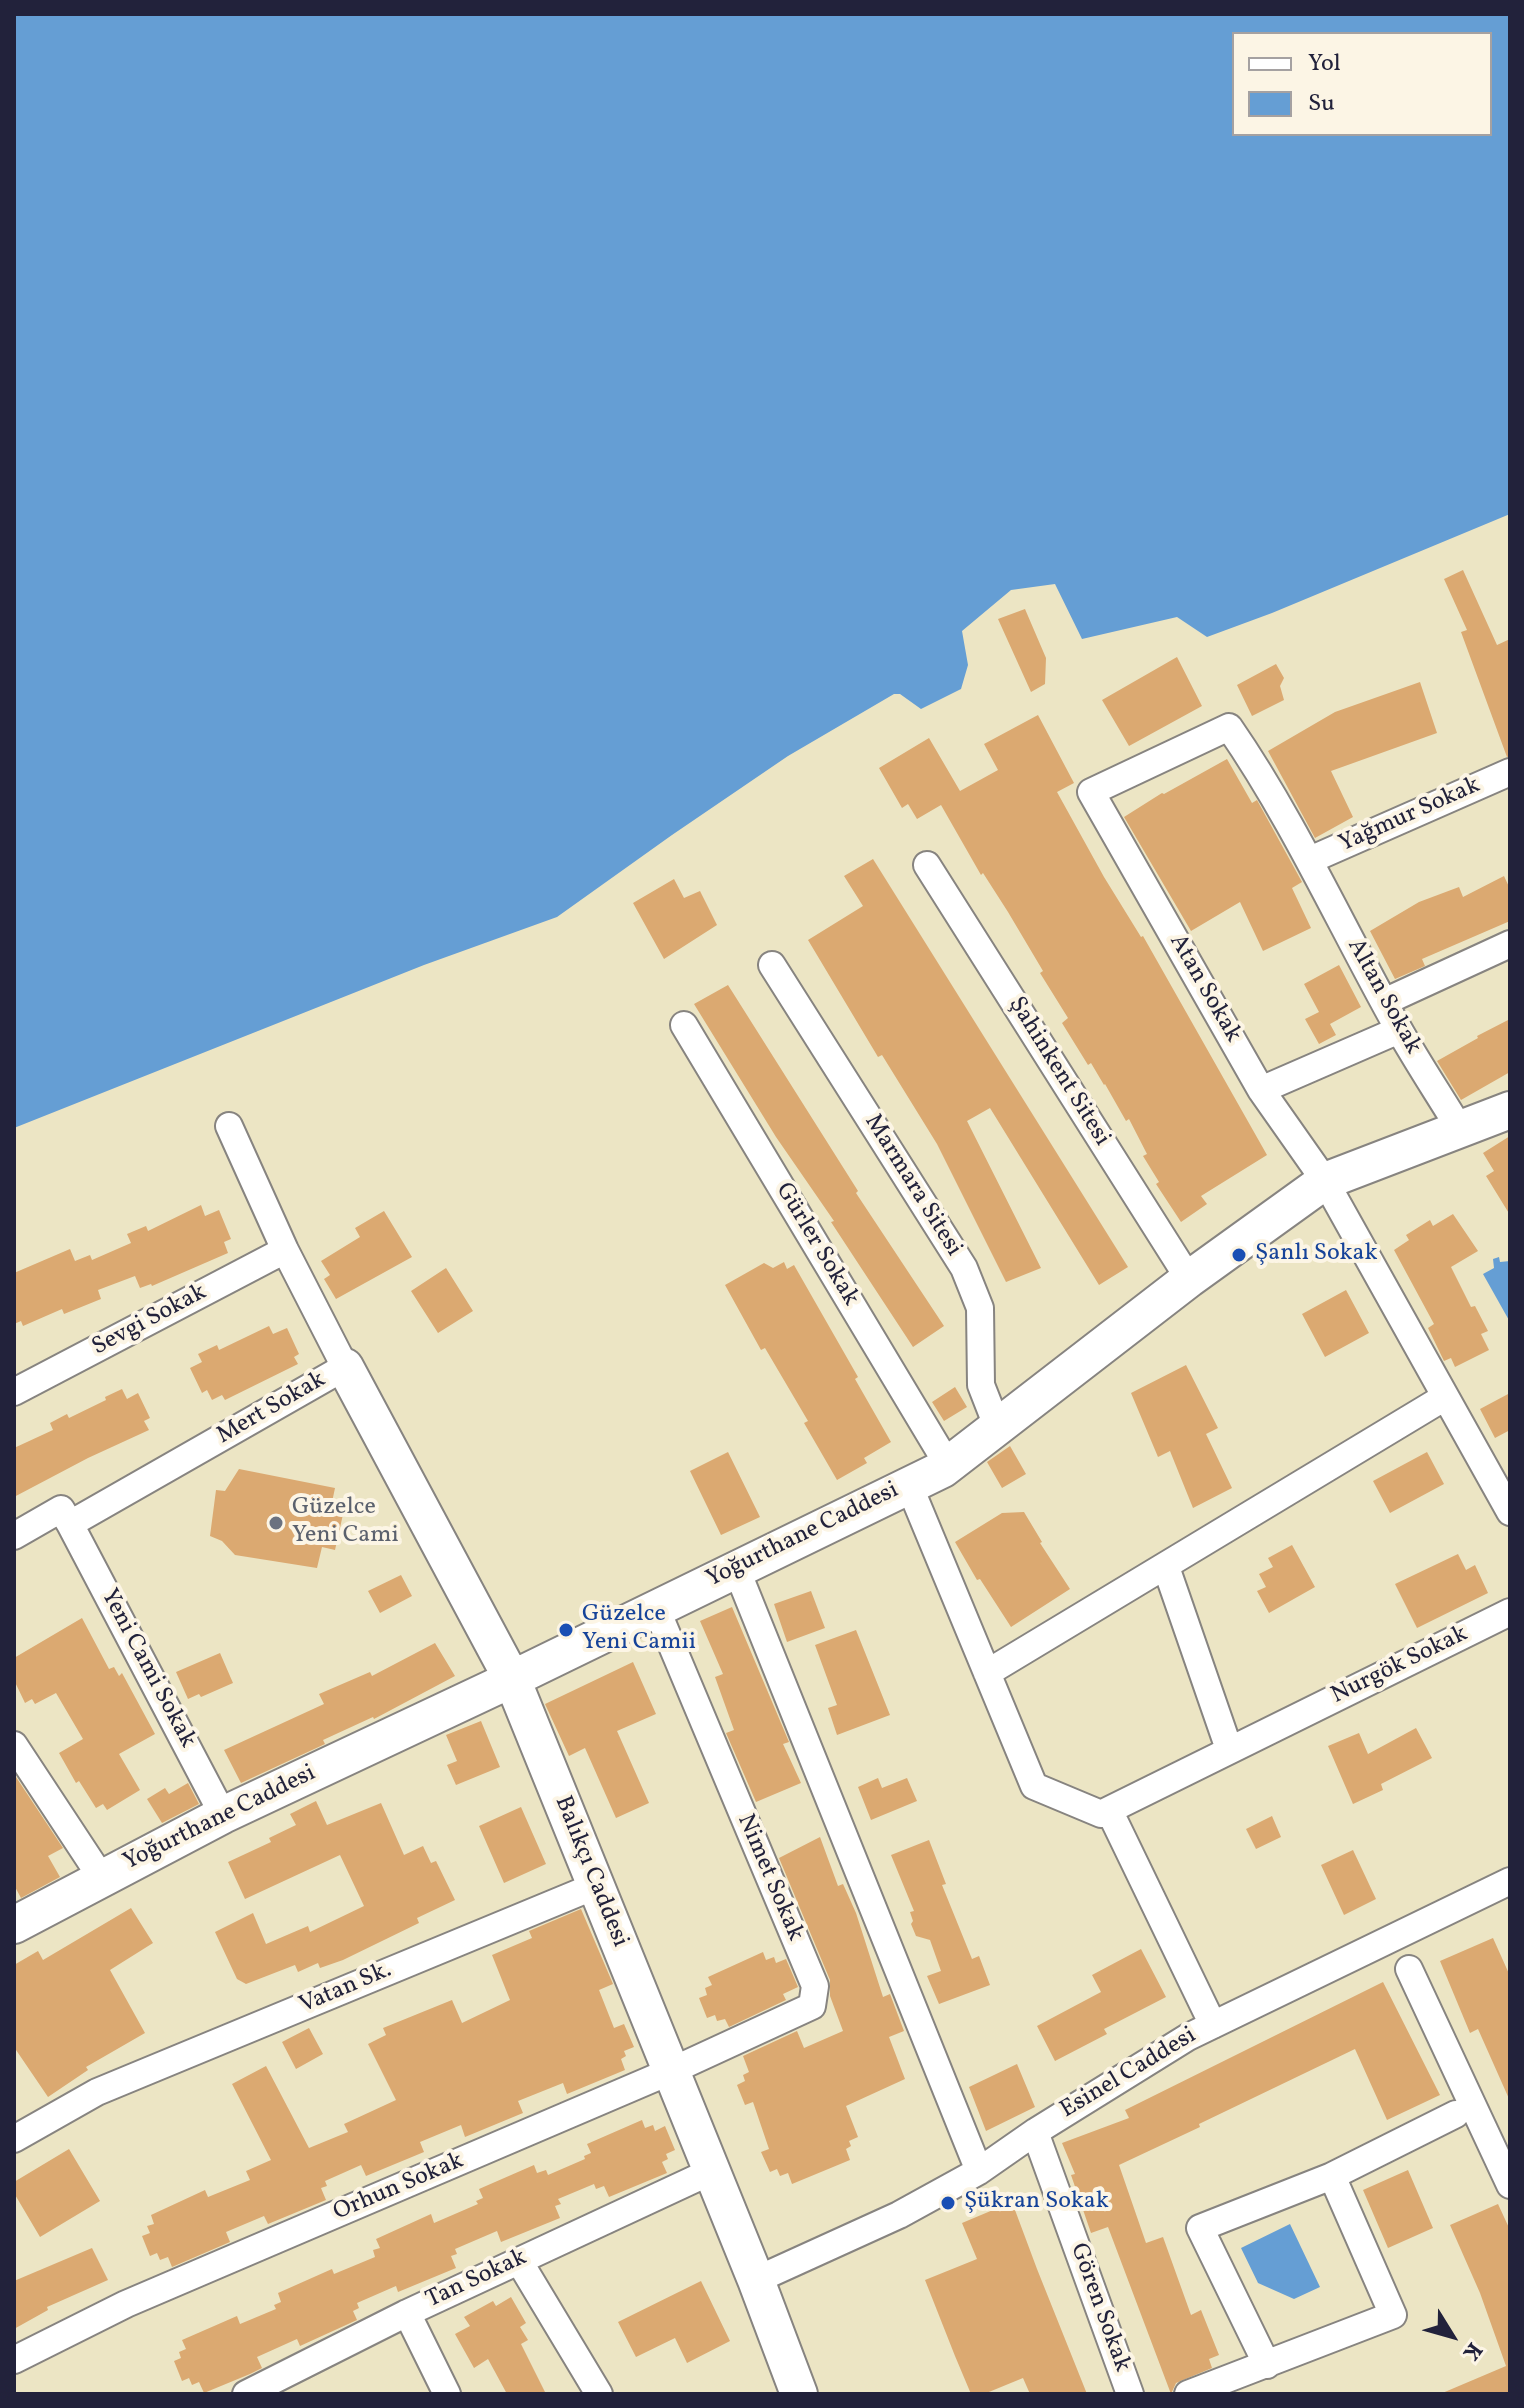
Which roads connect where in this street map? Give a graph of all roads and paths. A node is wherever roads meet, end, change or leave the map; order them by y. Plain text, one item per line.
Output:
1 (1510, 772) edge
2 (1091, 792) joint
3 (1310, 860) junction
4 (927, 865) dead end
5 (1510, 944) edge
6 (772, 965) dead end
7 (1384, 1002) junction
8 (684, 1025) dead end
9 (1399, 1030) junction
10 (1261, 1090) junction
11 (1510, 1110) edge
12 (229, 1126) dead end
13 (1461, 1131) junction
14 (1325, 1181) junction
15 (285, 1250) junction
16 (1189, 1279) junction
17 (345, 1367) junction
18 (14, 1392) edge
19 (1445, 1397) junction
20 (997, 1426) junction
21 (945, 1467) junction
22 (909, 1485) junction
23 (1510, 1512) edge
24 (70, 1524) junction
25 (14, 1536) edge
26 (1166, 1567) junction
27 (736, 1568) junction
28 (656, 1608) junction
29 (1510, 1612) edge
30 (987, 1673) junction
31 (512, 1679) junction
32 (14, 1745) edge
33 (1229, 1749) junction
34 (1109, 1810) junction
35 (223, 1815) junction
36 (101, 1877) junction
37 (1510, 1881) edge
38 (595, 1886) junction
39 (14, 1925) edge
40 (1409, 1969) dead end
41 (1213, 2025) junction
42 (671, 2071) junction
43 (1456, 2114) dead end
44 (1035, 2132) junction
45 (14, 2139) edge
46 (712, 2171) junction
47 (979, 2171) junction
48 (1332, 2176) junction
49 (1509, 2179) edge
50 (519, 2261) junction
51 (756, 2280) junction
52 (407, 2313) junction
53 (14, 2360) edge
54 (1267, 2365) junction
55 (246, 2394) edge
56 (447, 2394) edge
57 (599, 2394) edge
58 (799, 2394) edge
59 (1130, 2394) edge
60 (1188, 2394) edge

1 - 3 street, Yağmur Sokak
2 - 3 street, Altan Sokak
2 - 10 street, Atan Sokak
3 - 7 street, Altan Sokak
4 - 16 street, Şahinkent Sitesi
5 - 7 street
6 - 20 street, Marmara Sitesi
7 - 9 street, Altan Sokak
8 - 21 street, Gürler Sokak
9 - 10 street
9 - 13 street, Altan Sokak
10 - 14 street, Atan Sokak
11 - 13 main road, Yoğurthane Caddesi
12 - 15 street, Mert Sokak
13 - 14 main road, Yoğurthane Caddesi
14 - 16 main road, Yoğurthane Caddesi
14 - 19 street, Atan Sokak
15 - 17 street, Mert Sokak
15 - 18 street, Sevgi Sokak
16 - 20 main road, Yoğurthane Caddesi
17 - 24 street, Mert Sokak
17 - 31 main road, Balıkçı Caddesi
19 - 23 street, Atan Sokak
19 - 26 street
20 - 21 main road, Yoğurthane Caddesi
21 - 22 main road, Yoğurthane Caddesi
22 - 27 main road, Yoğurthane Caddesi
22 - 30 street
24 - 25 street
24 - 35 street, Yeni Cami Sokak
26 - 30 street
26 - 33 street
27 - 28 main road, Yoğurthane Caddesi
27 - 47 street
28 - 31 main road, Yoğurthane Caddesi
28 - 42 street, Nimet Sokak
29 - 33 street, Nurgök Sokak
30 - 34 street
31 - 35 main road, Yoğurthane Caddesi
31 - 38 main road, Balıkçı Caddesi
32 - 36 street
33 - 34 street, Nurgök Sokak
34 - 41 street
35 - 36 main road, Yoğurthane Caddesi
36 - 39 main road, Yoğurthane Caddesi
37 - 41 street, Esinel Caddesi
38 - 42 main road, Balıkçı Caddesi
38 - 45 street, Vatan Sk.
40 - 49 street
41 - 44 street, Esinel Caddesi
42 - 46 main road, Balıkçı Caddesi
42 - 53 street, Orhun Sokak
43 - 48 street
44 - 47 street, Esinel Caddesi
44 - 59 street, Gören Sokak
46 - 50 street, Tan Sokak
46 - 51 main road, Balıkçı Caddesi
47 - 51 street, Esinel Caddesi
48 - 54 street
48 - 54 street
50 - 52 street, Tan Sokak
50 - 57 street
51 - 58 main road, Balıkçı Caddesi
52 - 55 street, Tan Sokak
52 - 56 street
54 - 60 street

